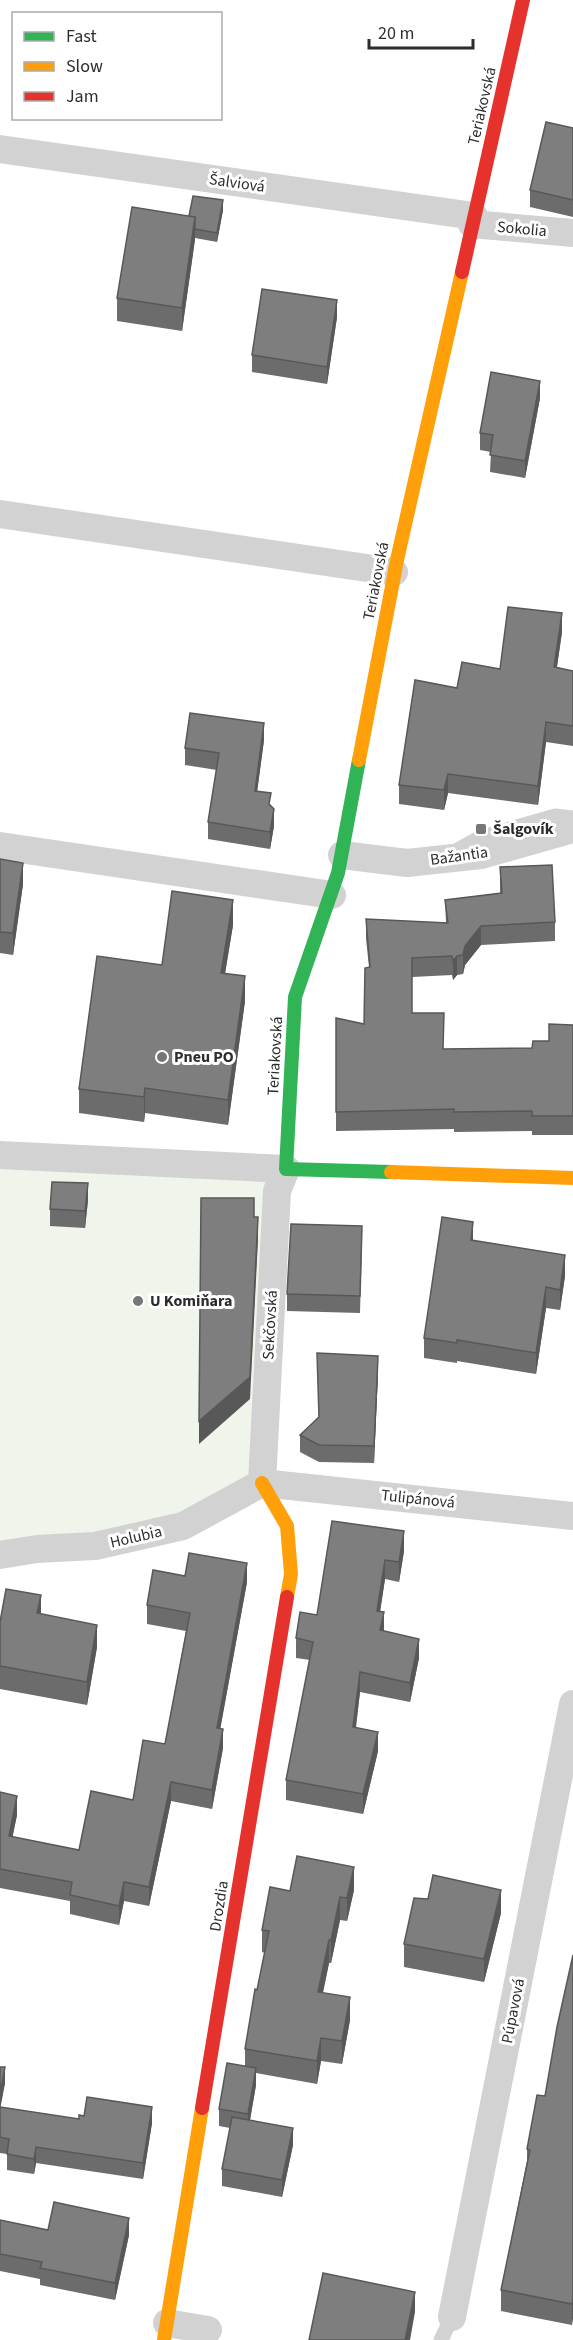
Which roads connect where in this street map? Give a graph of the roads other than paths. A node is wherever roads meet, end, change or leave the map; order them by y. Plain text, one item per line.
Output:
1 (523, 0) edge
2 (0, 149) edge
3 (473, 220) junction
4 (573, 233) edge
5 (0, 514) edge
6 (394, 572) junction
7 (573, 818) edge
8 (573, 829) edge
9 (0, 846) edge
10 (342, 855) junction
11 (440, 860) junction
12 (332, 895) junction
13 (0, 1155) edge
14 (286, 1169) junction
15 (573, 1178) edge
16 (262, 1483) junction
17 (573, 1516) edge
18 (0, 1555) edge
19 (573, 1704) edge
20 (208, 2330) dead end
21 (165, 2332) edge
22 (449, 2332) edge

1 - 3 street, Teriakovská
2 - 3 street, Šalviová
3 - 4 street, Sokolia
3 - 6 street, Teriakovská
5 - 6 street
6 - 10 street, Teriakovská
7 - 11 lane
8 - 11 street, Bažantia
9 - 12 street
10 - 11 street, Bažantia
10 - 12 street, Teriakovská
12 - 14 street, Teriakovská
13 - 14 street
14 - 15 street
14 - 16 street, Sekčovská
16 - 17 street, Tulipánová
16 - 18 street, Holubia
16 - 21 street, Drozdia
19 - 22 street, Púpavová
20 - 21 street

